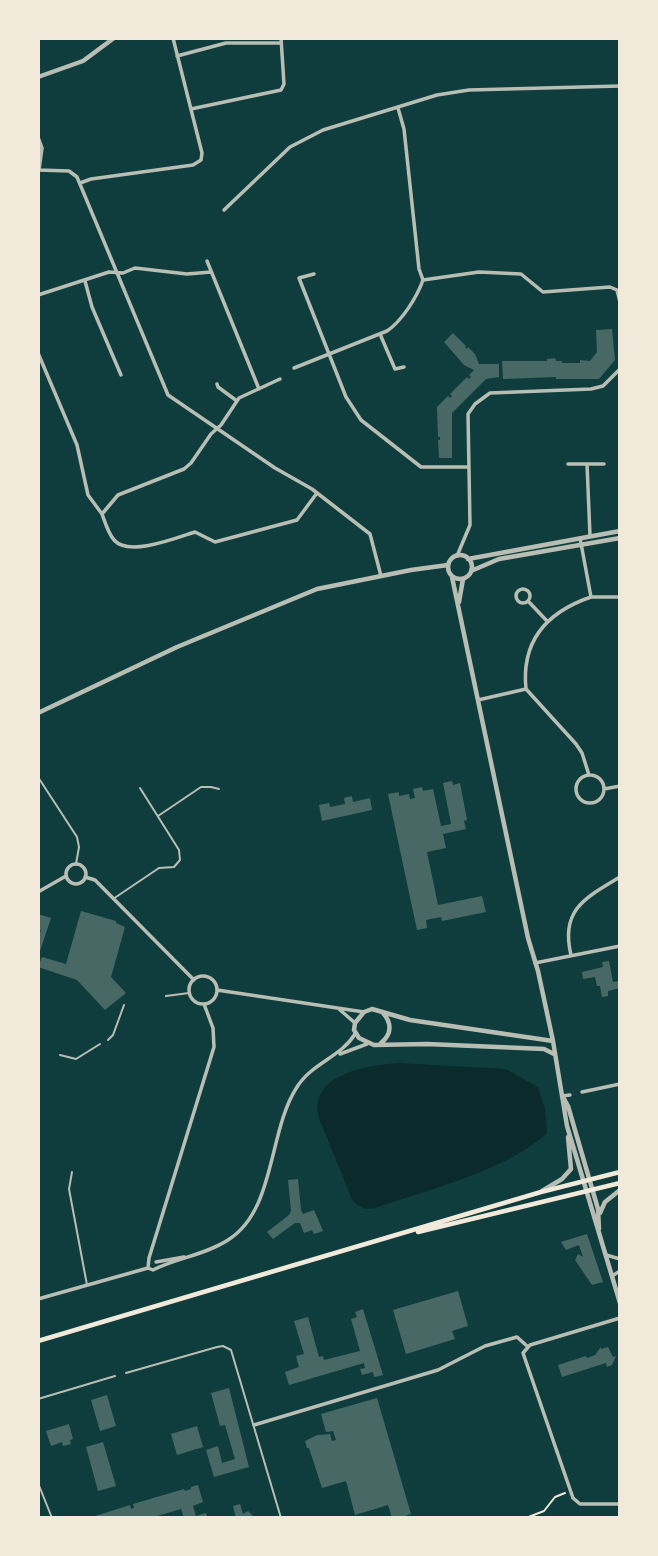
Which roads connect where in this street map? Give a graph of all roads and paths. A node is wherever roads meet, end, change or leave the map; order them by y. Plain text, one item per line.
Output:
1 (114, 38) edge
2 (173, 38) edge
3 (226, 41) edge
4 (281, 41) edge
5 (177, 56) junction
6 (38, 77) edge
7 (620, 86) edge
8 (398, 108) junction
9 (191, 109) junction
10 (38, 137) edge
11 (39, 170) edge
12 (80, 183) junction
13 (224, 210) dead end
14 (207, 261) dead end
15 (211, 272) junction
16 (117, 273) junction
17 (314, 274) dead end
18 (423, 280) junction
19 (85, 281) junction
20 (38, 295) edge
21 (620, 302) edge
22 (380, 334) junction
23 (38, 353) edge
24 (329, 354) junction
25 (404, 367) dead end
26 (295, 368) dead end
27 (620, 369) edge
28 (121, 376) dead end
29 (280, 379) dead end
30 (216, 384) dead end
31 (259, 388) junction
32 (237, 401) junction
33 (217, 429) junction
34 (568, 464) dead end
35 (587, 464) junction
36 (604, 464) dead end
37 (468, 467) junction
38 (317, 493) junction
39 (102, 514) junction
40 (620, 531) edge
41 (590, 537) junction
42 (580, 538) junction
43 (620, 538) edge
44 (580, 545) junction
45 (457, 555) junction
46 (468, 559) junction
47 (448, 565) junction
48 (471, 571) junction
49 (381, 576) junction
50 (452, 577) junction
51 (463, 579) junction
52 (591, 597) junction
53 (620, 597) edge
54 (528, 601) junction
55 (459, 610) junction
56 (547, 621) junction
57 (526, 689) junction
58 (478, 700) junction
59 (38, 713) edge
60 (589, 775) junction
61 (38, 777) edge
62 (620, 786) edge
63 (140, 788) dead end
64 (219, 789) dead end
65 (604, 789) junction
66 (157, 817) junction
67 (76, 864) junction
68 (66, 876) junction
69 (85, 877) junction
70 (620, 877) edge
71 (38, 892) edge
72 (113, 899) junction
73 (620, 946) edge
74 (571, 955) junction
75 (535, 963) junction
76 (194, 980) junction
77 (217, 990) junction
78 (189, 993) junction
79 (166, 996) dead end
80 (204, 1004) junction
81 (124, 1005) dead end
82 (337, 1008) junction
83 (364, 1012) junction
84 (383, 1013) junction
85 (355, 1023) junction
86 (355, 1034) junction
87 (108, 1040) dead end
88 (553, 1041) junction
89 (380, 1043) junction
90 (100, 1044) dead end
91 (367, 1044) junction
92 (495, 1047) junction
93 (60, 1055) dead end
94 (555, 1055) junction
95 (331, 1056) junction
96 (620, 1084) edge
97 (582, 1092) dead end
98 (570, 1095) dead end
99 (562, 1096) junction
100 (567, 1126) junction
101 (72, 1172) dead end
102 (620, 1172) edge
103 (591, 1179) junction
104 (582, 1181) junction
105 (620, 1184) edge
106 (593, 1190) junction
107 (620, 1190) edge
108 (541, 1192) junction
109 (585, 1192) junction
110 (600, 1217) junction
111 (599, 1230) junction
112 (373, 1243) junction
113 (193, 1255) junction
114 (606, 1255) junction
115 (620, 1259) edge
116 (149, 1262) junction
117 (156, 1262) junction
118 (148, 1268) junction
119 (156, 1268) junction
120 (620, 1271) edge
121 (612, 1276) junction
122 (87, 1286) junction
123 (38, 1299) edge
124 (620, 1303) edge
125 (620, 1318) edge
126 (38, 1341) edge
127 (527, 1346) junction
128 (126, 1373) dead end
129 (115, 1376) dead end
130 (38, 1399) edge
131 (254, 1425) junction
132 (38, 1483) edge
133 (570, 1492) junction
134 (620, 1504) edge
135 (52, 1517) edge
136 (281, 1517) edge
137 (526, 1517) edge

1 - 6 street
2 - 5 street
3 - 4 street
3 - 5 street
4 - 9 street
5 - 9 street
7 - 8 street
8 - 13 street
8 - 18 street
9 - 12 street
10 - 11 street
11 - 12 street
12 - 16 street
14 - 15 street
15 - 16 street
15 - 31 street
16 - 19 street
16 - 33 street
17 - 24 street
18 - 21 street
18 - 22 street
19 - 20 street
19 - 28 street
22 - 24 street
22 - 25 street
23 - 39 street
24 - 26 street
24 - 37 street
27 - 37 street
29 - 31 street
30 - 32 street
31 - 32 street
32 - 33 street
33 - 38 street
33 - 39 street
34 - 35 street
35 - 36 street
35 - 41 street
37 - 45 street
38 - 39 street
38 - 49 street
40 - 41 street
41 - 42 street
42 - 44 street
42 - 46 street
43 - 44 street
44 - 48 street
44 - 52 street
45 - 46 street
45 - 47 street
46 - 48 street
47 - 49 street
47 - 50 street
48 - 51 street
49 - 59 street
50 - 51 street
50 - 55 street
51 - 55 street
52 - 53 street
52 - 56 street
54 - 54 street
54 - 56 street
55 - 58 street
56 - 57 street
57 - 58 street
57 - 60 street
58 - 75 street
60 - 65 street
60 - 65 street
61 - 67 lane
62 - 65 street
63 - 66 lane
64 - 66 lane
66 - 72 lane
67 - 68 street
67 - 69 street
68 - 69 street
68 - 71 street
69 - 72 street
70 - 74 street
72 - 76 street
73 - 74 street
74 - 75 street
75 - 88 street
76 - 77 street
76 - 78 street
77 - 80 street
77 - 82 street
78 - 79 lane
78 - 80 street
80 - 116 street
81 - 87 lane
82 - 83 street
82 - 85 street
83 - 84 street
83 - 85 street
84 - 88 street
84 - 89 street
85 - 86 street
86 - 91 street
86 - 95 street
88 - 92 street
88 - 94 street
89 - 91 street
89 - 92 street
90 - 93 lane
91 - 95 street
92 - 94 street
94 - 99 street
95 - 113 street
96 - 97 street
98 - 99 street
99 - 100 street
99 - 103 street
100 - 104 street
100 - 108 street
101 - 122 lane
102 - 103 main road
103 - 104 main road
103 - 106 street
104 - 108 main road
104 - 109 street
105 - 106 main road
106 - 109 main road
106 - 110 street
107 - 110 street
108 - 112 main road
109 - 111 street
109 - 112 main road
110 - 111 street
111 - 114 street
112 - 126 main road
113 - 117 street
113 - 119 street
114 - 115 street
114 - 121 street
116 - 117 street
116 - 118 street
117 - 119 street
118 - 119 street
118 - 122 street
120 - 121 street
121 - 124 street
122 - 123 street
125 - 127 street
127 - 131 street
127 - 133 street
128 - 131 lane
129 - 130 lane
131 - 136 lane
132 - 135 lane
133 - 134 street
133 - 137 path

